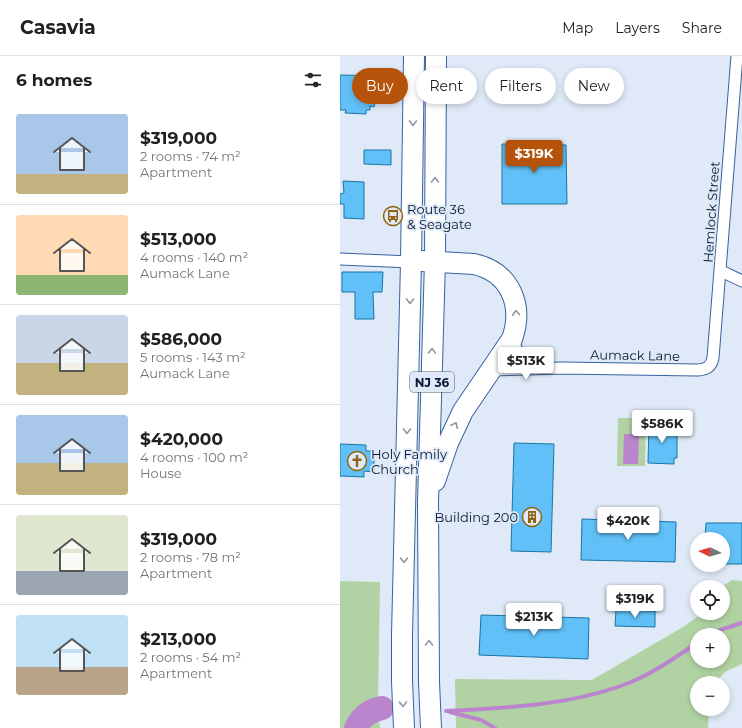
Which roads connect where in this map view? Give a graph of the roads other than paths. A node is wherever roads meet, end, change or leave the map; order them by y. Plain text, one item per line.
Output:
1 (414, 56) edge
2 (436, 56) edge
3 (737, 56) edge
4 (340, 259) edge
5 (435, 261) junction
6 (411, 262) junction
7 (721, 271) junction
8 (742, 281) edge
9 (512, 339) junction
10 (561, 368) junction
11 (708, 368) joint
12 (490, 370) junction
13 (428, 502) junction
14 (404, 728) edge
15 (431, 728) edge

1 -> 6 highway, NJ 36
5 -> 2 highway, NJ 36
3 - 7 street, Hemlock Street
4 - 6 street
5 - 6 highway
9 -> 5 highway
13 -> 5 highway, NJ 36
6 -> 14 highway, NJ 36
7 - 8 street
7 - 11 street, Hemlock Street
9 - 10 street, Aumack Lane
9 - 12 highway
10 - 11 street, Aumack Lane
10 - 12 street, Aumack Lane
13 -> 12 highway
15 -> 13 highway, NJ 36

